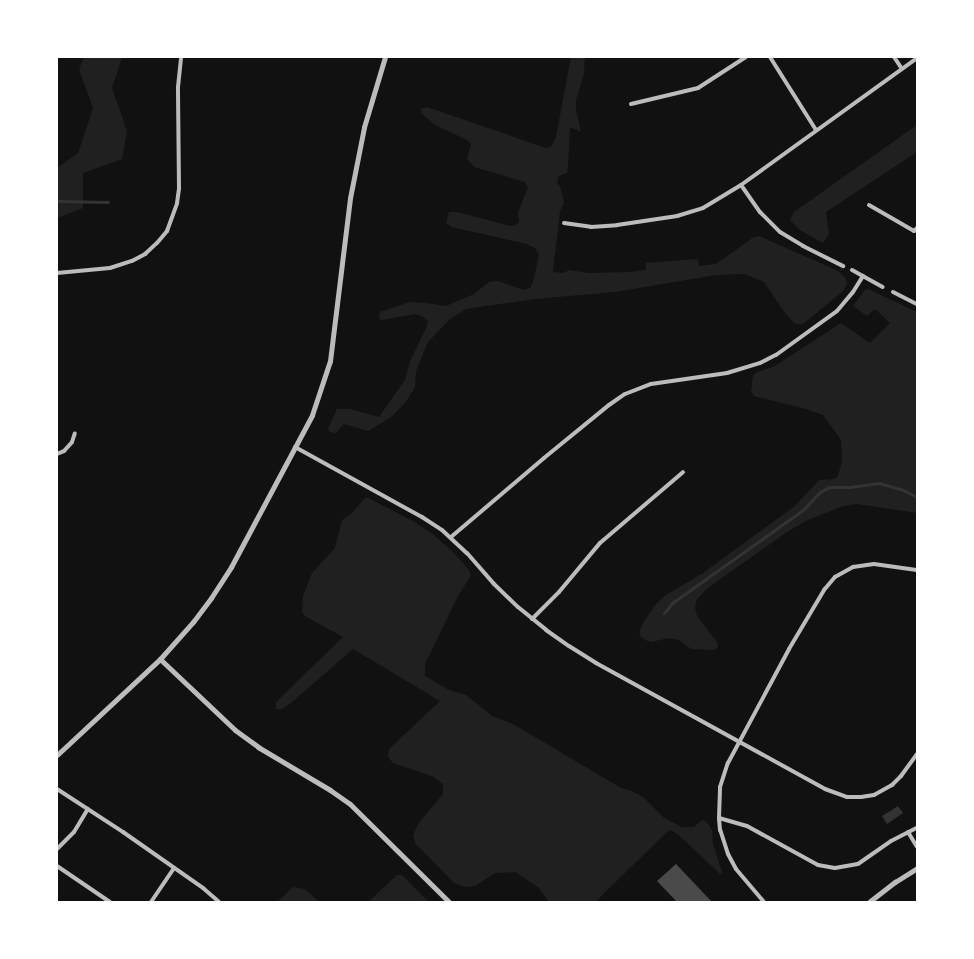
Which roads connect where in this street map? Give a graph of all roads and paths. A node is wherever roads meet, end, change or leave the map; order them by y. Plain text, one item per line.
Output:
1 (182, 57) edge
2 (385, 57) edge
3 (746, 57) edge
4 (770, 57) edge
5 (894, 57) edge
6 (917, 58) edge
7 (902, 69) junction
8 (631, 104) dead end
9 (816, 130) junction
10 (741, 185) junction
11 (869, 205) dead end
12 (564, 223) dead end
13 (917, 228) edge
14 (843, 266) dead end
15 (852, 270) dead end
16 (57, 273) edge
17 (863, 276) junction
18 (883, 286) dead end
19 (894, 292) dead end
20 (917, 304) edge
21 (76, 433) dead end
22 (295, 446) junction
23 (57, 454) edge
24 (683, 472) dead end
25 (451, 537) junction
26 (917, 570) edge
27 (532, 619) junction
28 (160, 659) junction
29 (739, 742) junction
30 (917, 754) edge
31 (57, 755) edge
32 (57, 789) edge
33 (88, 809) junction
34 (719, 818) junction
35 (917, 828) edge
36 (908, 832) junction
37 (917, 847) edge
38 (57, 849) edge
39 (57, 866) edge
40 (174, 868) junction
41 (917, 868) edge
42 (110, 902) edge
43 (151, 902) edge
44 (219, 902) edge
45 (449, 902) edge
46 (764, 902) edge
47 (869, 902) edge

1 - 16 street
2 - 22 street
3 - 8 street
4 - 9 street
5 - 7 street
6 - 7 street
7 - 9 street
9 - 10 street
10 - 12 street
10 - 14 street
11 - 13 street
15 - 17 street
17 - 18 street
17 - 25 street
19 - 20 street
21 - 23 street
22 - 25 street
22 - 28 street
24 - 27 street
25 - 27 street
26 - 29 street
27 - 29 street
28 - 31 street
28 - 45 street
29 - 30 street
29 - 34 street
32 - 33 street
33 - 38 street
33 - 40 street
34 - 36 street
34 - 46 street
35 - 36 street
36 - 37 street
39 - 42 street
40 - 43 street
40 - 44 street
41 - 47 street

